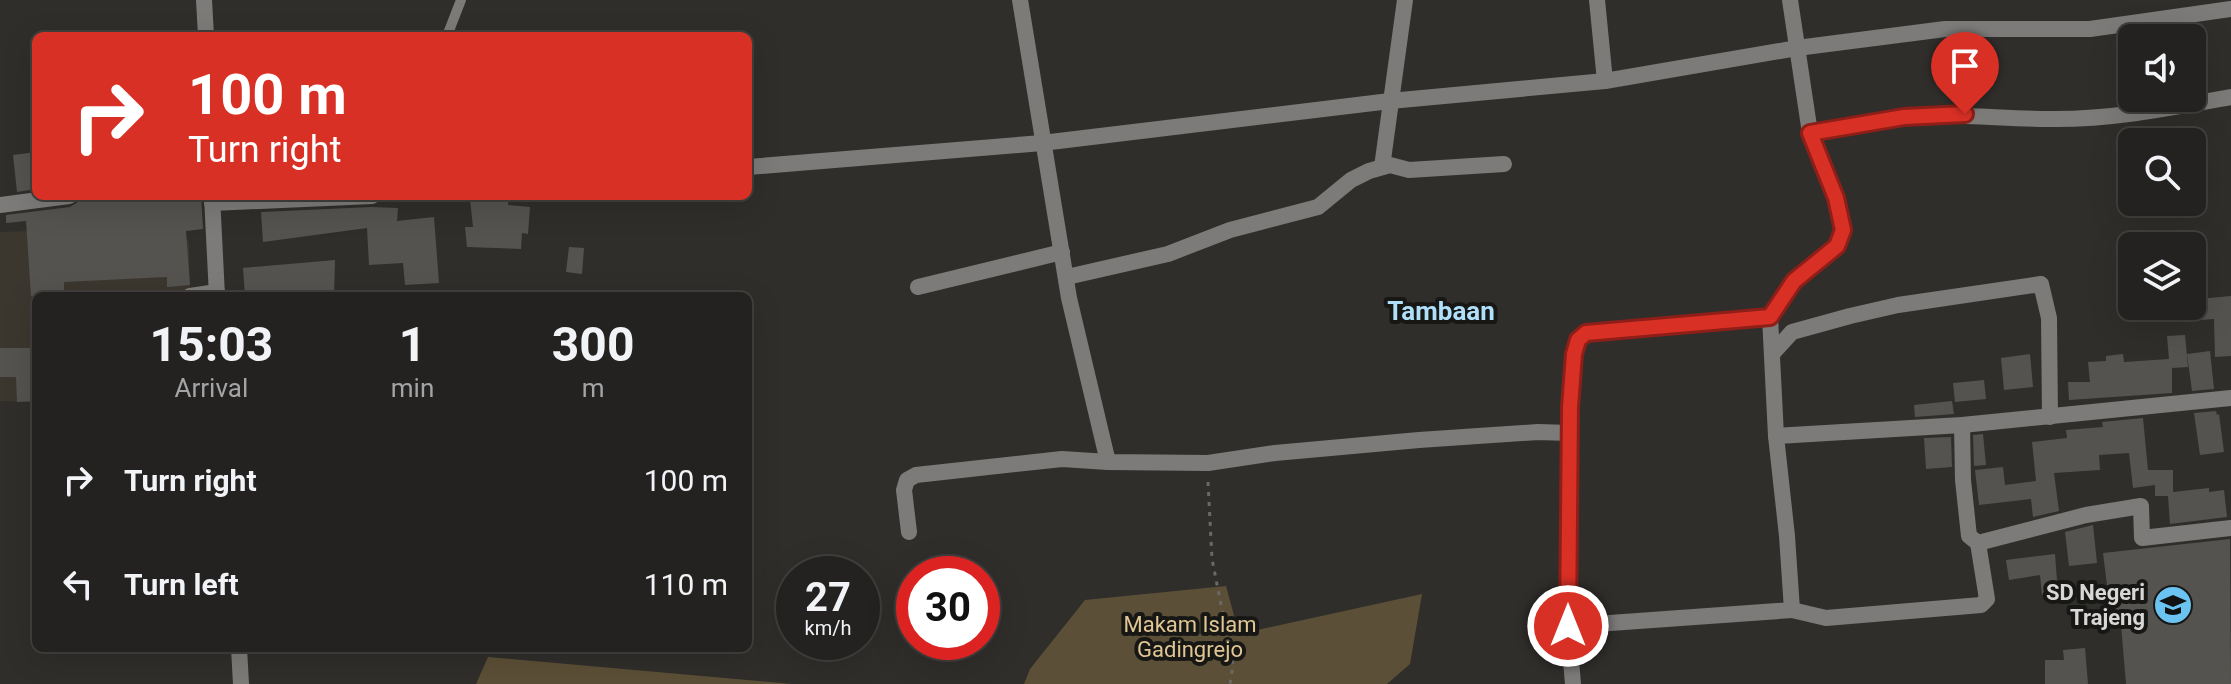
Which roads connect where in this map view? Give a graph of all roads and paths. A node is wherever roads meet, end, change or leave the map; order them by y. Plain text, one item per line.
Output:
1 (204, 0) edge
2 (461, 0) edge
3 (1020, 0) edge
4 (1405, 0) edge
5 (1597, 0) edge
6 (1790, 0) edge
7 (2231, 9) edge
8 (206, 32) edge
9 (449, 32) edge
10 (1797, 48) junction
11 (1605, 81) junction
12 (2231, 97) edge
13 (1390, 101) junction
14 (1810, 133) junction
15 (1042, 143) junction
16 (1504, 164) dead end
17 (752, 167) edge
18 (1382, 167) junction
19 (38, 200) edge
20 (212, 200) edge
21 (0, 205) edge
22 (1062, 252) junction
23 (1067, 277) junction
24 (918, 287) dead end
25 (217, 292) edge
26 (1770, 317) junction
27 (1772, 354) junction
28 (2231, 398) edge
29 (2050, 417) junction
30 (1962, 425) junction
31 (1569, 433) junction
32 (1776, 436) junction
33 (1108, 462) junction
34 (1208, 463) junction
35 (2231, 528) edge
36 (909, 532) dead end
37 (1978, 543) junction
38 (1792, 610) junction
39 (1568, 626) junction
40 (239, 652) edge
41 (241, 684) edge
42 (1230, 684) edge
43 (1573, 684) edge

1 - 8 street
2 - 9 lane
3 - 15 street
4 - 13 street
5 - 11 street
6 - 10 street
7 - 10 street
10 - 11 street
10 - 14 street
11 - 13 street
12 - 14 street
13 - 15 street
13 - 18 street
14 - 26 street
15 - 17 street
15 - 22 street
16 - 18 street
18 - 23 street
19 - 21 street
20 - 25 street
22 - 23 street
22 - 24 street
23 - 33 street
26 - 27 street
26 - 31 street
27 - 29 street
27 - 32 street
28 - 29 street
29 - 30 street
30 - 32 street
30 - 37 street
31 - 34 street
31 - 39 street
32 - 38 street
33 - 34 street
33 - 36 street
34 - 42 path
35 - 37 street
37 - 38 street
38 - 39 street
39 - 43 street
40 - 41 street

